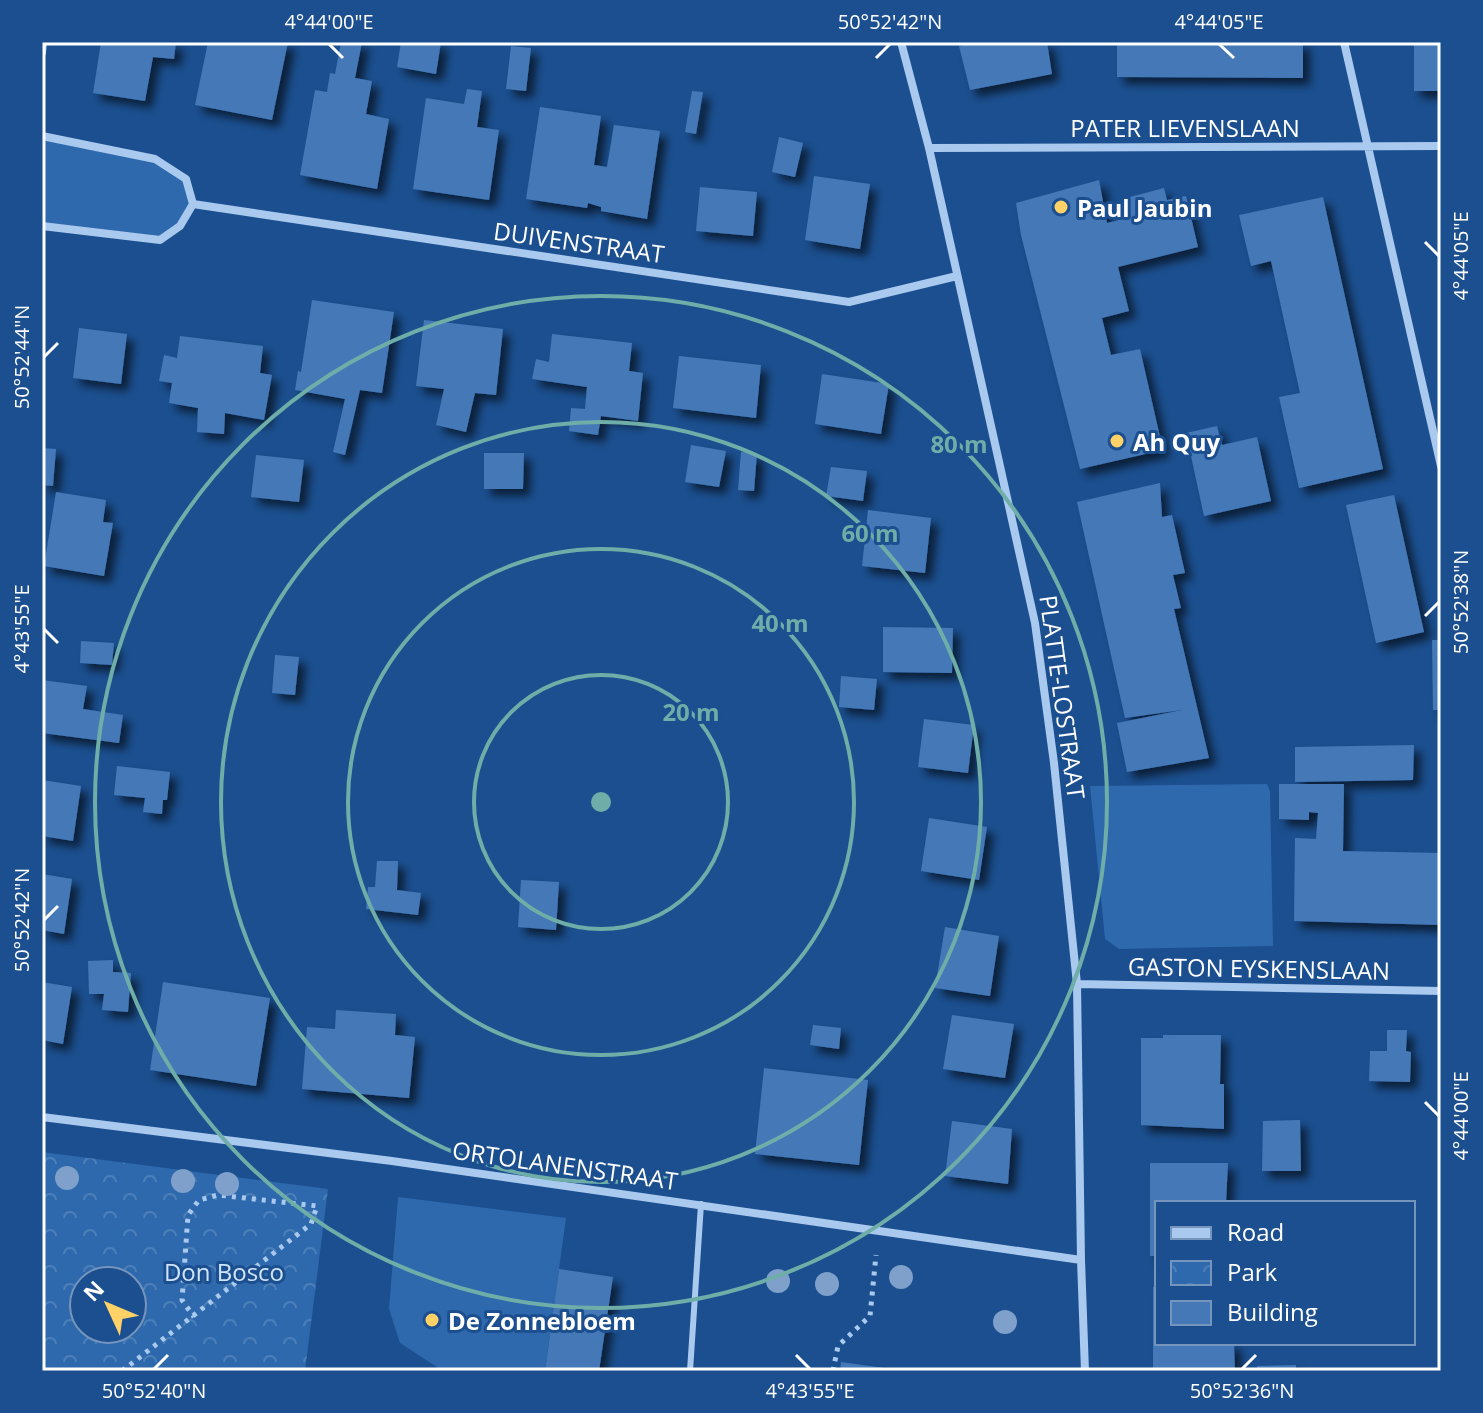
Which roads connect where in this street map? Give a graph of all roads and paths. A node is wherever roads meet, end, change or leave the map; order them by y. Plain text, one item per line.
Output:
1 (43, 42) edge
2 (901, 42) edge
3 (1344, 42) edge
4 (42, 53) edge
5 (42, 136) edge
6 (1370, 146) junction
7 (1441, 146) edge
8 (929, 148) junction
9 (193, 204) junction
10 (42, 226) edge
11 (957, 276) junction
12 (1441, 466) edge
13 (1077, 984) junction
14 (1441, 991) edge
15 (42, 1117) edge
16 (701, 1204) junction
17 (878, 1230) junction
18 (1081, 1260) junction
19 (194, 1317) junction
20 (122, 1371) edge
21 (690, 1371) edge
22 (833, 1371) edge
23 (1085, 1371) edge

1 - 4 street
2 - 8 street, PLATTE-LOSTRAAT
3 - 6 street
5 - 9 street
6 - 7 street, PATER LIEVENSLAAN
6 - 8 street, PATER LIEVENSLAAN
6 - 12 street
8 - 11 street, PLATTE-LOSTRAAT
9 - 10 street
9 - 11 street, DUIVENSTRAAT
11 - 13 street, PLATTE-LOSTRAAT
13 - 14 street, GASTON EYSKENSLAAN
13 - 18 street, PLATTE-LOSTRAAT
15 - 16 street, ORTOLANENSTRAAT
16 - 17 street, ORTOLANENSTRAAT
16 - 21 lane
17 - 18 street, ORTOLANENSTRAAT
17 - 22 path
18 - 23 street, PLATTE-LOSTRAAT
19 - 19 path
19 - 20 path

